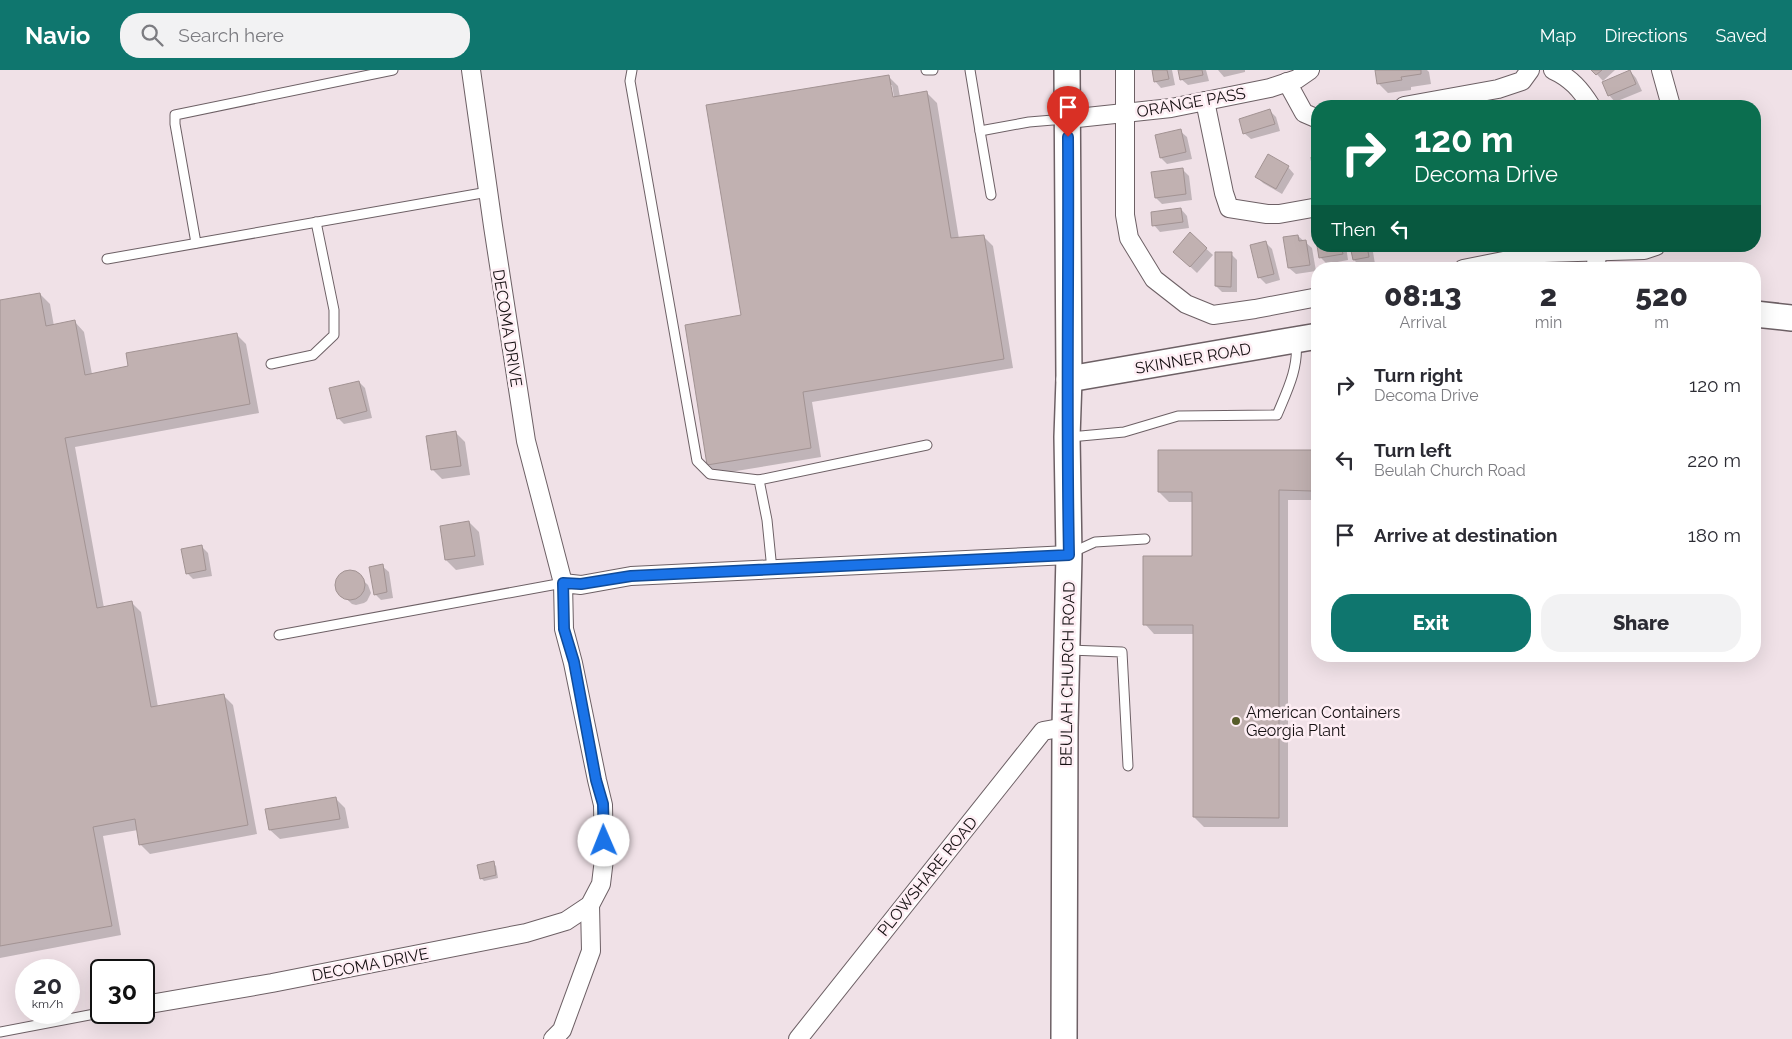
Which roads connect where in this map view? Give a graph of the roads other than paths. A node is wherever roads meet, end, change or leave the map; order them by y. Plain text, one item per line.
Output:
1 (393, 70) edge
2 (471, 70) edge
3 (632, 70) edge
4 (926, 70) edge
5 (934, 70) edge
6 (970, 70) edge
7 (1067, 70) edge
8 (1125, 70) edge
9 (1310, 70) edge
10 (1530, 70) edge
11 (1553, 70) edge
12 (1660, 70) edge
13 (1287, 82) junction
14 (1437, 100) edge
15 (1586, 100) edge
16 (1669, 100) edge
17 (1205, 101) junction
18 (1125, 113) junction
19 (1311, 116) edge
20 (1068, 119) junction
21 (980, 131) junction
22 (488, 192) junction
23 (991, 195) dead end
24 (1311, 208) edge
25 (316, 222) junction
26 (196, 244) junction
27 (1628, 252) edge
28 (1597, 256) edge
29 (108, 259) dead end
30 (1498, 262) edge
31 (1311, 298) edge
32 (1761, 315) edge
33 (1792, 318) edge
34 (1306, 338) edge
35 (271, 364) dead end
36 (1069, 379) junction
37 (1067, 437) junction
38 (927, 445) dead end
39 (759, 480) junction
40 (1145, 540) dead end
41 (1069, 555) junction
42 (772, 570) junction
43 (563, 583) junction
44 (279, 635) dead end
45 (1067, 650) junction
46 (1065, 727) junction
47 (1128, 766) dead end
48 (590, 905) junction
49 (155, 1003) edge
50 (90, 1015) edge
51 (0, 1032) edge
52 (553, 1039) edge
53 (798, 1039) edge
54 (1064, 1039) edge

1 - 26 lane
2 - 22 street, DECOMA DRIVE
3 - 39 lane
4 - 5 lane
6 - 21 lane
7 - 20 street, BEULAH CHURCH ROAD
8 - 18 street
9 - 13 street, ORANGE PASS
10 - 14 street
11 - 15 street
12 - 16 street
13 - 17 street, ORANGE PASS
13 - 19 street
17 - 18 street, ORANGE PASS
17 - 24 street
18 - 20 street, ORANGE PASS
18 - 31 street
20 - 21 lane
20 - 36 street, BEULAH CHURCH ROAD
21 - 23 lane
22 - 25 lane
22 - 43 street, DECOMA DRIVE
25 - 26 lane
25 - 35 lane
26 - 29 lane
27 - 28 street
28 - 30 street
32 - 33 street
34 - 36 street, SKINNER ROAD
34 - 37 lane
36 - 37 street, BEULAH CHURCH ROAD
37 - 41 street, BEULAH CHURCH ROAD
38 - 39 lane
39 - 42 lane
40 - 41 lane
41 - 42 street
41 - 45 street, BEULAH CHURCH ROAD
42 - 43 street
43 - 44 lane
43 - 48 street, DECOMA DRIVE
45 - 46 street, BEULAH CHURCH ROAD
45 - 47 lane
46 - 53 street, PLOWSHARE ROAD
46 - 54 street, BEULAH CHURCH ROAD
48 - 49 street, DECOMA DRIVE
48 - 52 street, DECOMA DRIVE
50 - 51 lane

